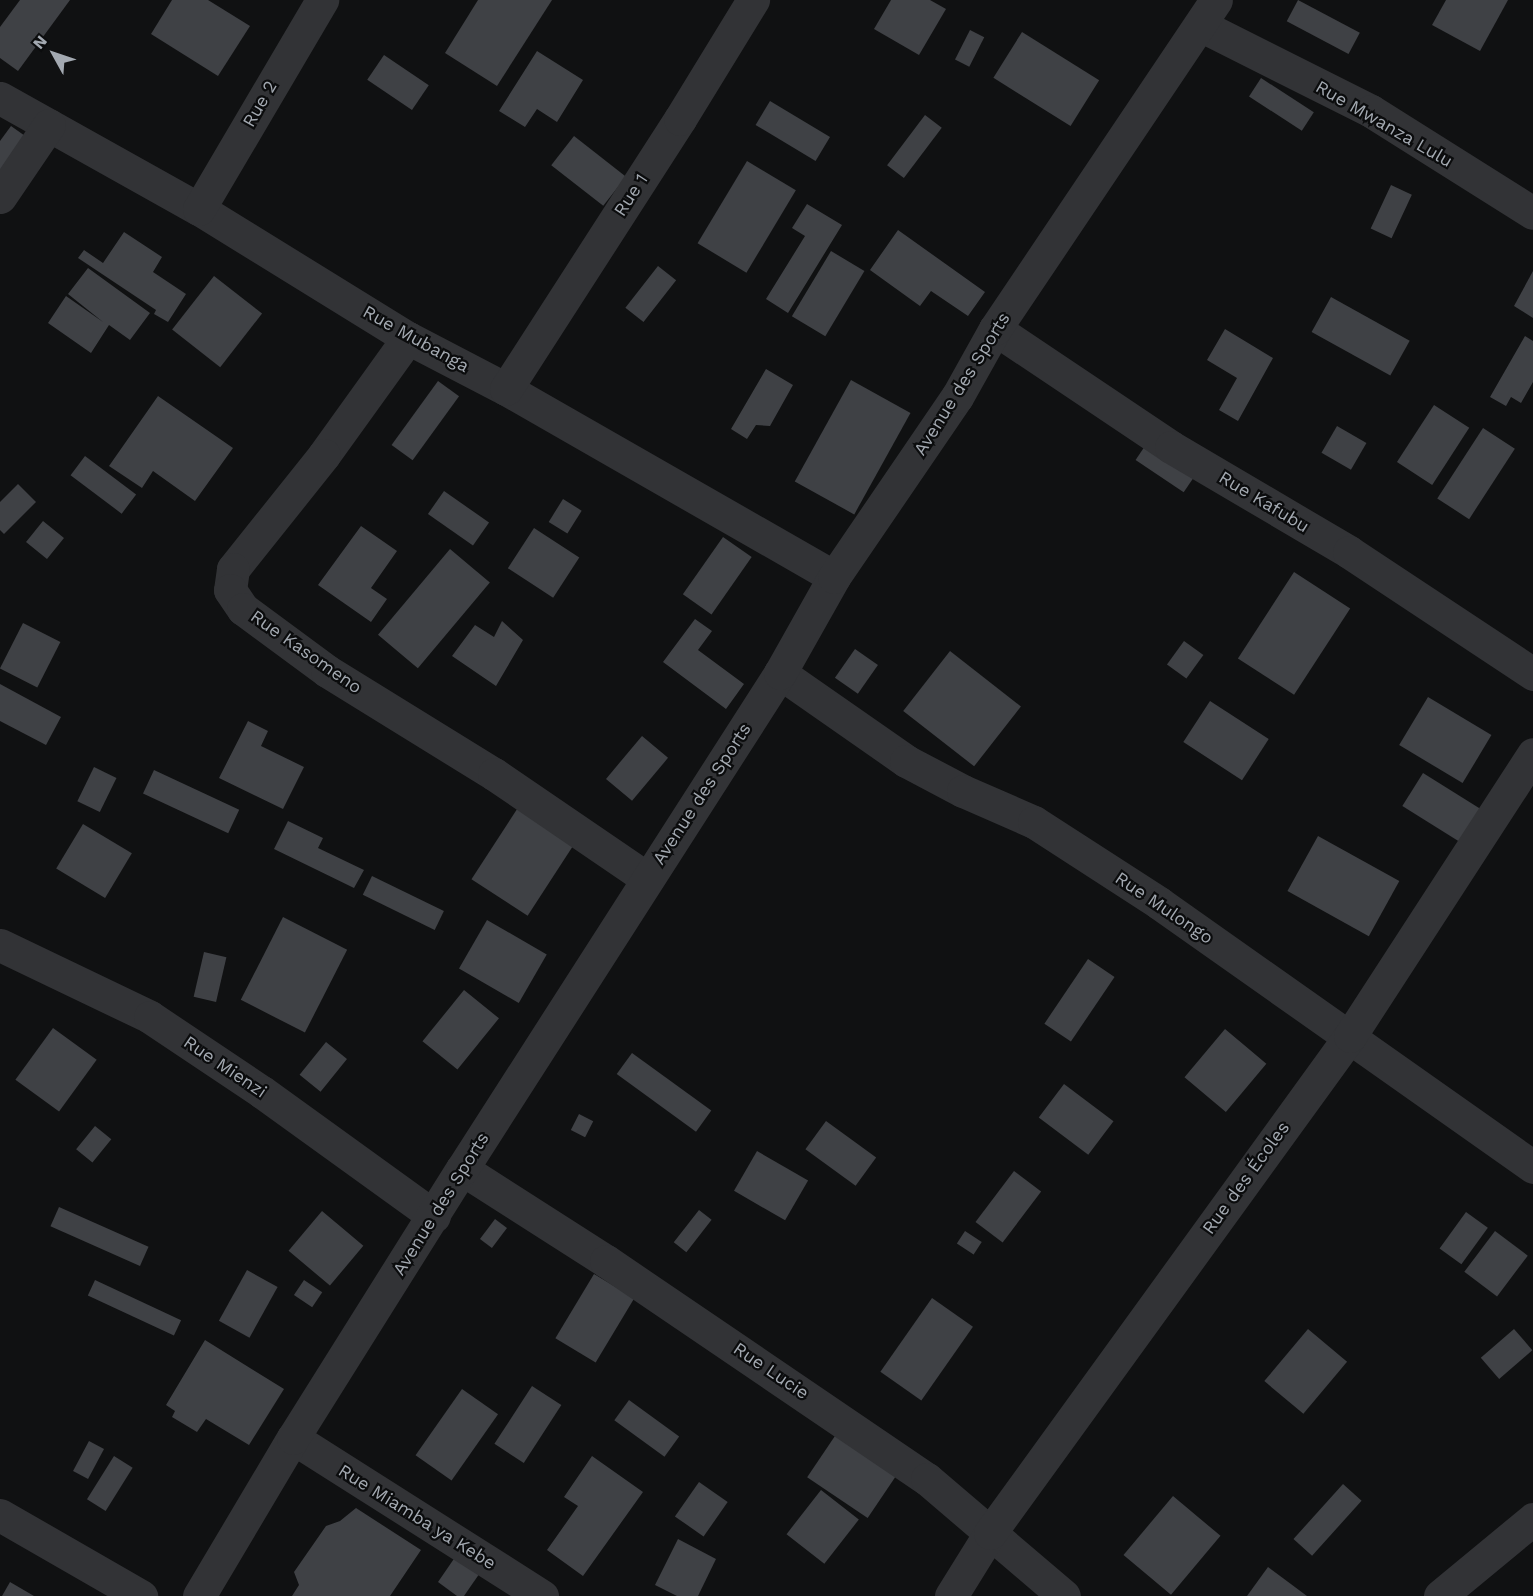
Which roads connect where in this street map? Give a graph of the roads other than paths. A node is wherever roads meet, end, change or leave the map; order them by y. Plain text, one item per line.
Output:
1 (322, 0) edge
2 (753, 0) edge
3 (1208, 12) edge
4 (0, 98) edge
5 (49, 125) junction
6 (0, 197) edge
7 (200, 209) junction
8 (1533, 213) edge
9 (995, 329) junction
10 (408, 338) junction
11 (506, 389) junction
12 (834, 577) junction
13 (780, 674) junction
14 (1533, 675) edge
15 (1533, 754) edge
16 (648, 879) junction
17 (0, 945) edge
18 (1350, 1036) junction
19 (1533, 1167) edge
20 (462, 1169) junction
21 (434, 1216) junction
22 (293, 1438) junction
23 (0, 1515) edge
24 (1533, 1519) edge
25 (990, 1533) junction
26 (141, 1596) edge
27 (199, 1596) edge
28 (542, 1596) edge
29 (951, 1596) edge
30 (1064, 1596) edge
31 (1440, 1596) edge

1 - 7 street, Rue 2
2 - 11 street, Rue 1
3 - 8 street, Rue Mwanza Lulu
3 - 9 street, Avenue des Sports
4 - 5 street, Rue Mubanga
5 - 6 street
5 - 7 street, Rue Mubanga
7 - 10 street, Rue Mubanga
9 - 12 street, Avenue des Sports
9 - 14 street, Rue Kafubu
10 - 11 street, Rue Mubanga
10 - 16 street, Rue Kasomeno
11 - 12 street, Rue Mubanga
12 - 13 street, Avenue des Sports
13 - 16 street, Avenue des Sports
13 - 18 street, Rue Mulongo
15 - 18 street, Rue des Écoles
16 - 20 street, Avenue des Sports
17 - 21 street, Rue Mienzi
18 - 19 street, Rue Mulongo
18 - 25 street, Rue des Écoles
20 - 21 street, Avenue des Sports
20 - 25 street, Rue Lucie
21 - 22 street, Avenue des Sports
22 - 27 street, Avenue des Sports
22 - 28 street, Rue Miamba ya Kebe
23 - 26 street
24 - 31 street
25 - 29 street, Rue des Écoles
25 - 30 street, Rue Lucie

